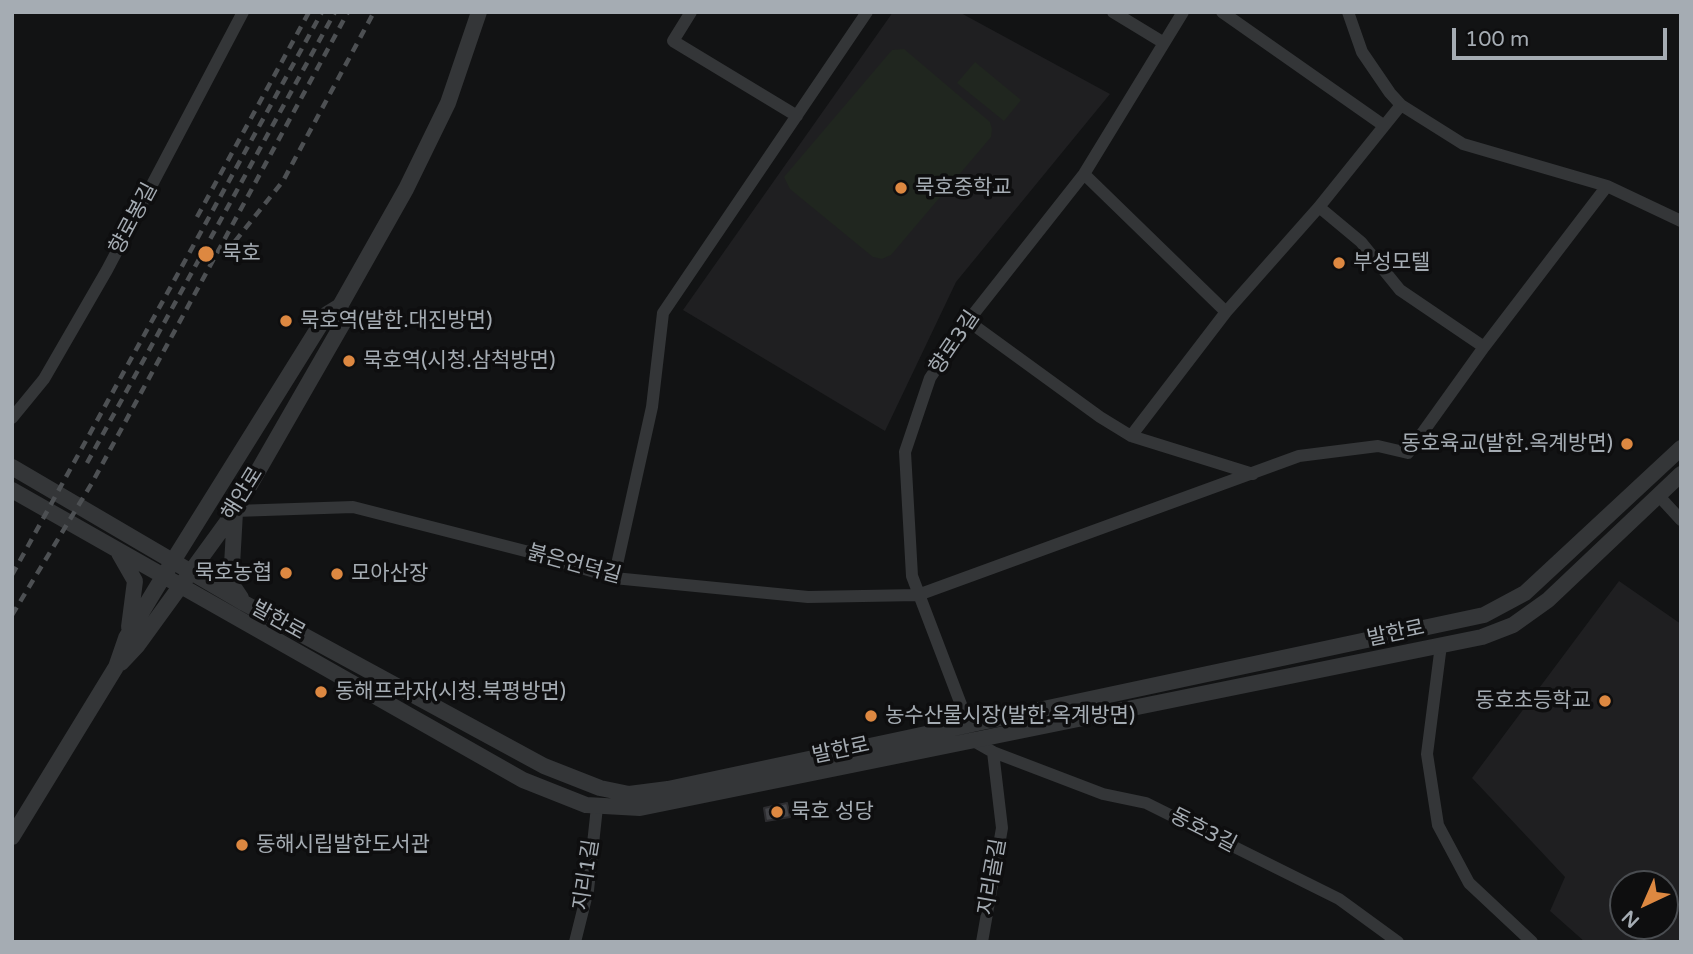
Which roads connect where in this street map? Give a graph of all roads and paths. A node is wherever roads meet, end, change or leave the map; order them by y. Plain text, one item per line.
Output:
1 (243, 12) edge
2 (479, 12) edge
3 (691, 12) edge
4 (867, 12) edge
5 (1114, 12) edge
6 (1183, 12) edge
7 (1222, 12) edge
8 (1348, 12) edge
9 (1164, 43) junction
10 (1401, 105) junction
11 (797, 116) junction
12 (1383, 125) junction
13 (1084, 174) junction
14 (1607, 187) junction
15 (1319, 207) junction
16 (1681, 220) edge
17 (340, 306) junction
18 (1226, 312) junction
19 (968, 321) junction
20 (1484, 347) junction
21 (12, 418) edge
22 (1131, 436) junction
23 (1681, 448) edge
24 (12, 467) edge
25 (1253, 474) junction
26 (1681, 474) edge
27 (12, 490) edge
28 (1658, 495) junction
29 (234, 511) junction
30 (1681, 520) edge
31 (118, 551) junction
32 (173, 561) junction
33 (190, 571) junction
34 (163, 577) junction
35 (614, 578) junction
36 (180, 586) junction
37 (918, 595) junction
38 (244, 603) junction
39 (1443, 624) junction
40 (127, 638) junction
41 (1441, 645) junction
42 (116, 667) junction
43 (968, 723) junction
44 (972, 740) junction
45 (993, 752) junction
46 (600, 788) junction
47 (597, 807) junction
48 (12, 837) edge
49 (575, 942) edge
50 (982, 942) edge
51 (1398, 942) edge
52 (1532, 942) edge

1 - 21 street, 향로봉길
2 - 17 street, 해안로
3 - 11 street
4 - 11 street
5 - 9 street
6 - 9 street, 향로3길
7 - 12 street
8 - 10 street
9 - 13 street, 향로3길
10 - 12 street
10 - 14 street
11 - 35 street
12 - 15 street
13 - 18 street
13 - 19 street, 향로3길
14 - 16 street
14 - 20 street
15 - 18 street
15 - 20 street
17 - 29 street, 해안로
17 - 32 street, 해안로
18 - 22 street
19 - 22 street
19 - 37 street, 향로3길
20 - 25 street, 붉은언덕길
22 - 25 street
23 - 39 street, 발한로
24 - 32 street, 발한로
25 - 37 street, 붉은언덕길
26 - 28 street, 발한로
27 - 31 street, 발한로
28 - 30 street
28 - 41 street, 발한로
29 - 33 street, 해안로
29 - 35 street, 붉은언덕길
29 - 38 street
31 - 34 street, 발한로
31 - 40 street
32 - 33 street, 발한로
32 - 34 street, 해안로
33 - 36 street, 해안로
33 - 38 street, 발한로
34 - 36 street, 발한로
34 - 40 street, 해안로
35 - 37 street, 붉은언덕길
36 - 42 street, 해안로
36 - 47 street, 발한로
37 - 43 street, 향로3길
38 - 46 street, 발한로
39 - 41 street
39 - 43 street, 발한로
40 - 42 street, 해안로
41 - 44 street, 발한로
41 - 52 street
42 - 48 street, 해안로
43 - 44 street
43 - 46 street, 발한로
44 - 45 street
44 - 47 street, 발한로
45 - 50 street, 지리골길
45 - 51 street, 동호3길
46 - 47 street
47 - 49 street, 지리1길

